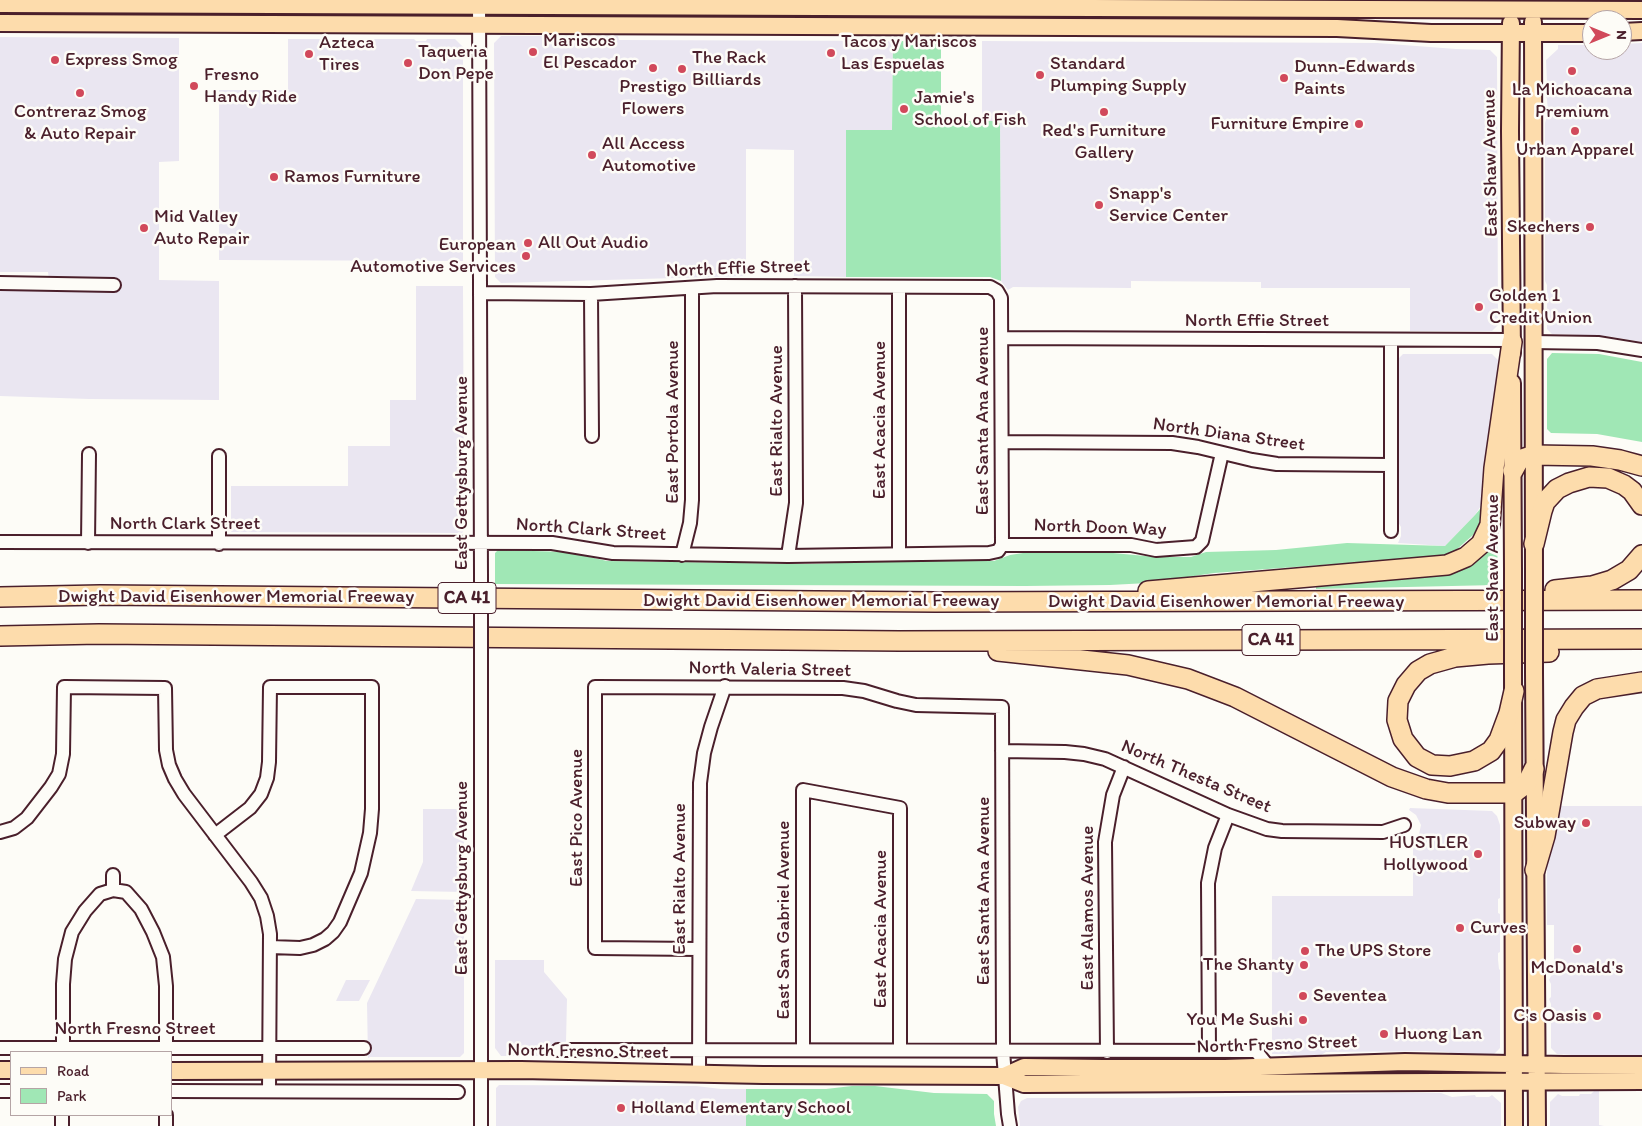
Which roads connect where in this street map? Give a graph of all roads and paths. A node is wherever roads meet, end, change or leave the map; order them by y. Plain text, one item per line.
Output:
1 (220, 2) edge
2 (479, 3) edge
3 (738, 3) edge
4 (0, 4) edge
5 (30, 4) junction
6 (1000, 4) edge
7 (1261, 4) edge
8 (1511, 5) edge
9 (1533, 5) edge
10 (1370, 10) junction
11 (1642, 10) edge
12 (0, 13) edge
13 (0, 23) edge
14 (220, 24) junction
15 (480, 25) junction
16 (745, 26) junction
17 (1001, 27) junction
18 (1188, 28) junction
19 (1262, 28) junction
20 (1511, 33) junction
21 (1533, 33) junction
22 (1582, 33) edge
23 (1512, 277) junction
24 (0, 283) edge
25 (114, 285) dead end
26 (795, 286) junction
27 (899, 286) junction
28 (692, 288) junction
29 (997, 291) joint
30 (480, 293) junction
31 (591, 294) junction
32 (1002, 338) junction
33 (1391, 340) junction
34 (1512, 341) junction
35 (1532, 342) junction
36 (1642, 350) edge
37 (592, 436) dead end
38 (1002, 442) junction
39 (1222, 453) junction
40 (89, 454) dead end
41 (1534, 455) junction
42 (219, 456) dead end
43 (1391, 465) junction
44 (1642, 466) edge
45 (1513, 471) junction
46 (1642, 505) edge
47 (1391, 531) dead end
48 (0, 542) edge
49 (88, 543) junction
50 (219, 544) junction
51 (481, 544) junction
52 (1534, 544) junction
53 (1000, 548) junction
54 (682, 554) junction
55 (899, 554) junction
56 (1642, 555) edge
57 (788, 556) junction
58 (0, 597) edge
59 (1642, 600) edge
60 (935, 602) junction
61 (1274, 602) junction
62 (0, 636) edge
63 (1642, 639) edge
64 (900, 641) junction
65 (1642, 648) edge
66 (1642, 682) edge
67 (724, 686) junction
68 (595, 687) joint
69 (1514, 691) junction
70 (1002, 706) joint
71 (1002, 751) junction
72 (1124, 767) junction
73 (1534, 769) junction
74 (1514, 793) junction
75 (900, 808) joint
76 (1228, 815) junction
77 (1404, 825) dead end
78 (0, 832) edge
79 (215, 835) junction
80 (1535, 870) junction
81 (113, 875) dead end
82 (113, 890) junction
83 (270, 947) junction
84 (699, 949) junction
85 (0, 1048) edge
86 (364, 1048) dead end
87 (63, 1049) junction
88 (166, 1049) junction
89 (269, 1049) junction
90 (558, 1050) dead end
91 (699, 1050) junction
92 (802, 1050) junction
93 (900, 1050) junction
94 (1003, 1051) junction
95 (1209, 1051) junction
96 (1107, 1052) junction
97 (1334, 1064) junction
98 (1514, 1064) junction
99 (1537, 1064) junction
100 (1642, 1065) edge
101 (1268, 1066) junction
102 (172, 1071) edge
103 (481, 1071) junction
104 (269, 1072) junction
105 (699, 1074) junction
106 (1004, 1076) junction
107 (1642, 1081) edge
108 (1278, 1082) junction
109 (1514, 1082) junction
110 (1537, 1082) junction
111 (172, 1091) edge
112 (269, 1091) junction
113 (458, 1092) dead end
114 (481, 1126) edge
115 (1010, 1126) edge
116 (1514, 1126) edge
117 (1537, 1126) edge

1 - 2 main road
1 - 5 main road
1 - 14 street
2 - 3 main road
2 - 15 street, East Gettysburg Avenue
3 - 6 main road
3 - 16 street
4 - 5 main road
5 - 12 main road
6 - 7 main road
6 - 17 street
7 - 10 main road
7 - 18 main road
8 - 9 main road
8 - 10 main road
8 - 20 main road, East Shaw Avenue
9 - 11 main road
9 - 21 main road
10 - 19 main road
13 - 14 main road
14 - 15 main road
15 - 16 main road
15 - 30 street, East Gettysburg Avenue
16 - 17 main road
17 - 18 main road
18 - 19 main road
19 - 20 main road
20 - 21 main road
20 - 23 main road, East Shaw Avenue
21 - 22 main road
21 - 35 main road
23 - 34 main road, East Shaw Avenue
23 - 35 main road
24 - 25 street
26 - 27 street, North Effie Street
26 - 28 street, North Effie Street
26 - 57 street, East Rialto Avenue
27 - 29 street, North Effie Street
27 - 55 street, East Acacia Avenue
28 - 31 street, North Effie Street
28 - 54 street, East Portola Avenue
29 - 32 street, East Santa Ana Avenue
30 - 31 street, North Effie Street
30 - 51 street, East Gettysburg Avenue
31 - 37 street
32 - 33 street, North Effie Street
32 - 38 street, East Santa Ana Avenue
33 - 34 street, North Effie Street
33 - 43 street
34 - 41 main road
34 - 45 main road, East Shaw Avenue
34 - 60 highway
35 - 36 street
35 - 41 main road
38 - 39 street, North Diana Street
38 - 53 street, East Santa Ana Avenue
39 - 43 street, North Diana Street
39 - 53 street, North Doon Way
40 - 49 street
41 - 44 highway
41 - 45 highway
41 - 52 main road
42 - 50 street
43 - 47 street
45 - 69 main road, East Shaw Avenue, bridge
46 - 52 highway
48 - 49 street, North Clark Street
49 - 50 street, North Clark Street
50 - 51 street, North Clark Street
51 - 54 street, North Clark Street
51 - 103 street, East Gettysburg Avenue, bridge
52 - 73 main road, bridge
53 - 55 street, North Clark Street
54 - 57 street, North Clark Street
55 - 57 street, North Clark Street
56 - 61 highway
58 - 60 highway, Dwight David Eisenhower Memorial Freeway / CA 41
59 - 61 highway, Dwight David Eisenhower Memorial Freeway / CA 41
60 - 61 highway, Dwight David Eisenhower Memorial Freeway / CA 41
62 - 64 highway, Dwight David Eisenhower Memorial Freeway / CA 41
63 - 64 highway, Dwight David Eisenhower Memorial Freeway / CA 41
64 - 74 highway
65 - 69 highway
66 - 80 highway
67 - 68 street, North Valeria Street
67 - 70 street, North Valeria Street
67 - 84 street, East Rialto Avenue
68 - 84 street, East Pico Avenue
69 - 74 main road, East Shaw Avenue
70 - 71 street, East Santa Ana Avenue
71 - 72 street, North Thesta Street
71 - 94 street, East Santa Ana Avenue
72 - 76 street, North Thesta Street
72 - 96 street, East Alamos Avenue
73 - 74 highway
73 - 80 main road
74 - 98 main road, East Shaw Avenue
75 - 92 street, East San Gabriel Avenue
75 - 93 street, East Acacia Avenue
76 - 77 street, North Thesta Street
76 - 95 street
78 - 79 street
79 - 83 street
79 - 83 street
80 - 99 main road
81 - 82 street
82 - 87 street
82 - 88 street
83 - 89 street
84 - 91 street, East Rialto Avenue
85 - 87 street, North Fresno Street
86 - 89 street, North Fresno Street
87 - 88 street, North Fresno Street
88 - 89 street, North Fresno Street
89 - 104 street
90 - 91 street
91 - 92 street
91 - 105 street, East Rialto Avenue
92 - 93 street
93 - 94 street
94 - 96 street
94 - 106 street, East Santa Ana Avenue
95 - 96 street
95 - 101 street
97 - 98 main road, North Fresno Street
97 - 101 main road, North Fresno Street
97 - 108 main road
98 - 99 main road, North Fresno Street
98 - 109 main road, East Shaw Avenue
99 - 100 main road, North Fresno Street
99 - 110 main road
101 - 106 main road, North Fresno Street
102 - 104 main road, North Fresno Street
103 - 104 main road, North Fresno Street
103 - 105 main road, North Fresno Street
103 - 114 street, East Gettysburg Avenue
104 - 112 street
105 - 106 main road, North Fresno Street
106 - 108 main road, North Fresno Street
106 - 115 street, East Santa Ana Avenue
107 - 110 main road, North Fresno Street
108 - 109 main road, North Fresno Street
109 - 110 main road, North Fresno Street
109 - 116 main road, East Shaw Avenue
110 - 117 main road
111 - 112 street
112 - 113 street

